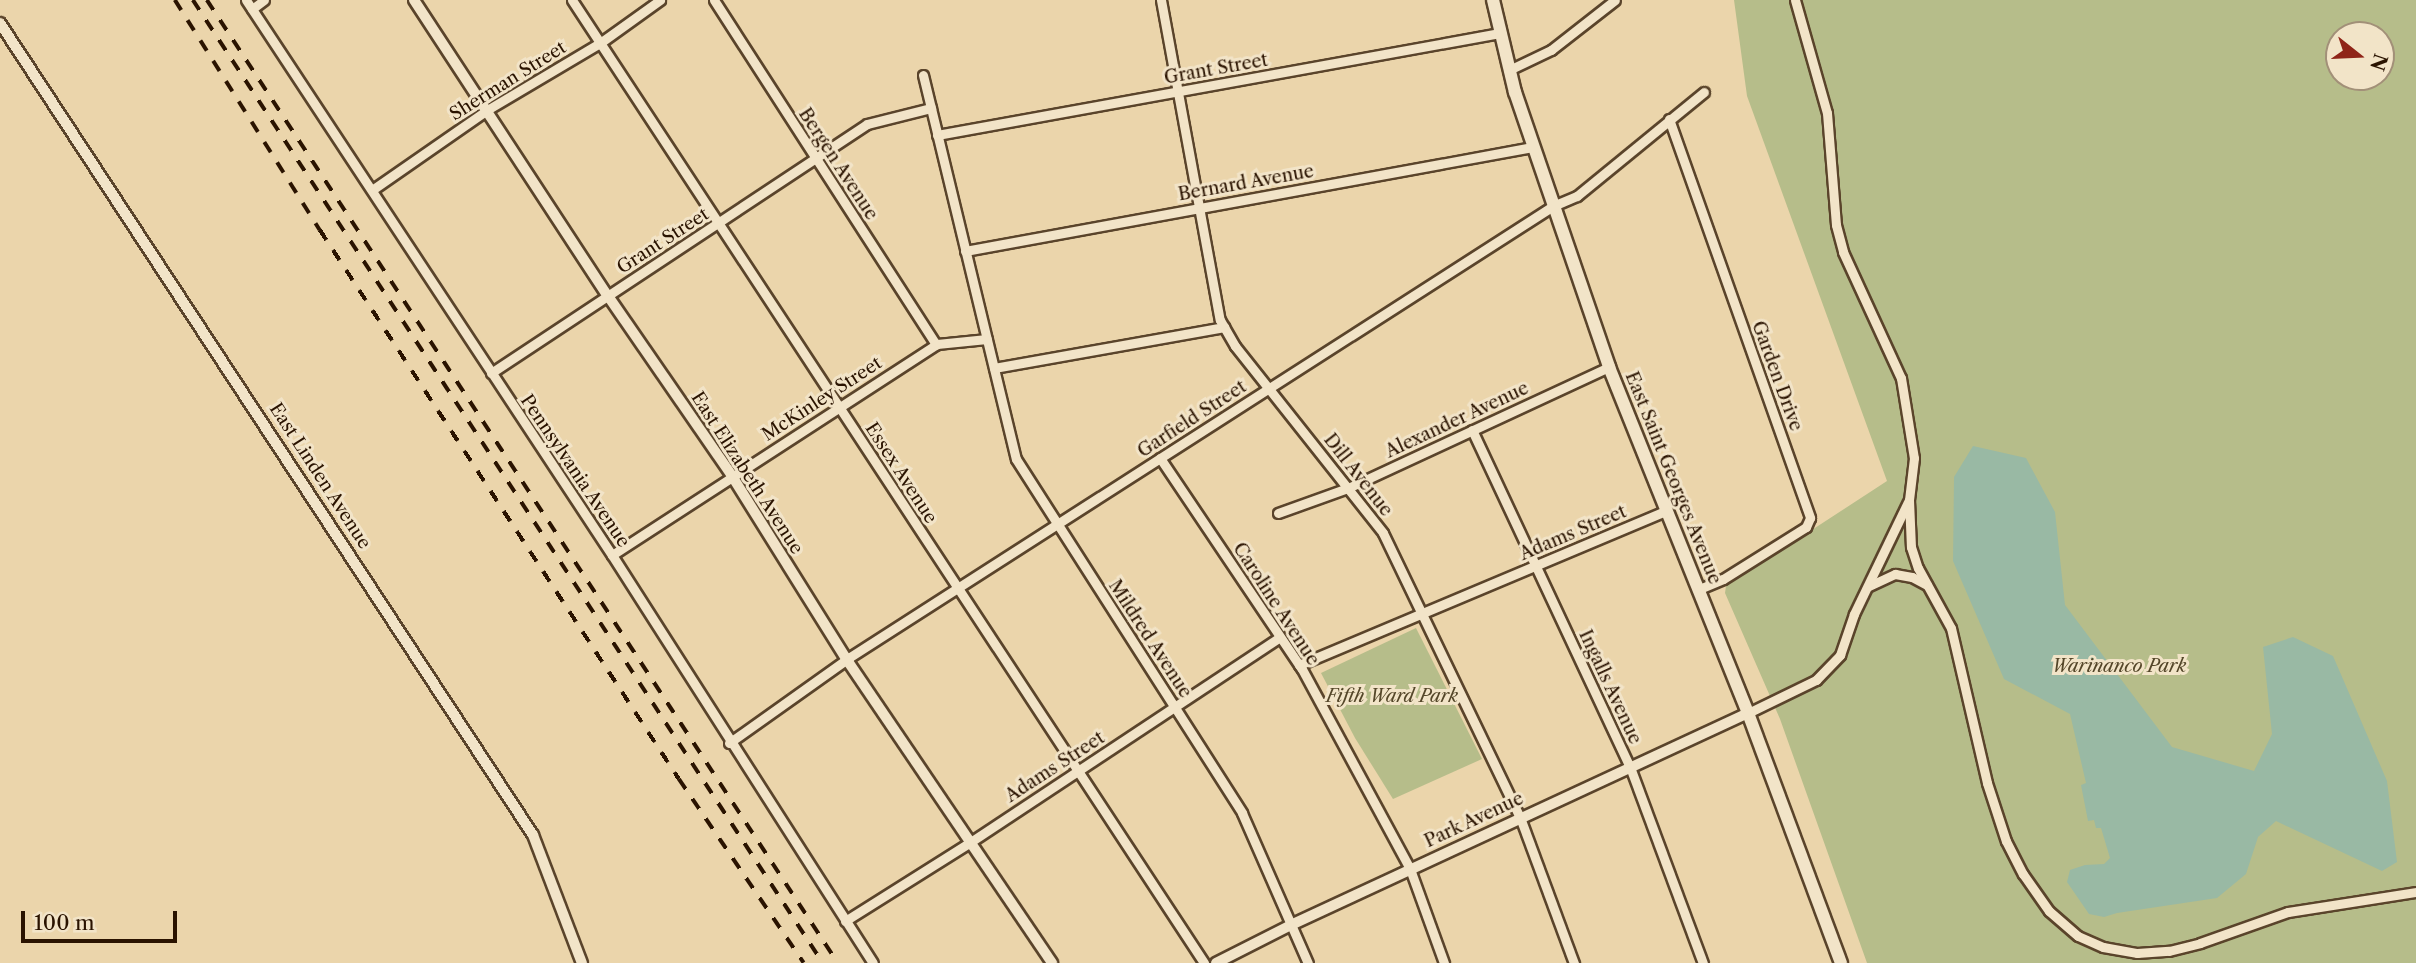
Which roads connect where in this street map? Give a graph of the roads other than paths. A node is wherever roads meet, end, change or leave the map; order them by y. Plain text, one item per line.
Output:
1 (246, 0) edge
2 (264, 0) edge
3 (414, 0) edge
4 (572, 0) edge
5 (660, 0) edge
6 (714, 0) edge
7 (1161, 0) edge
8 (1493, 0) edge
9 (1615, 0) edge
10 (1795, 0) edge
11 (252, 9) junction
12 (0, 23) edge
13 (1500, 33) junction
14 (600, 43) junction
15 (1509, 70) junction
16 (923, 75) dead end
17 (1178, 92) junction
18 (1704, 92) dead end
19 (931, 108) junction
20 (487, 110) junction
21 (1669, 119) junction
22 (937, 135) junction
23 (1533, 147) junction
24 (816, 158) junction
25 (372, 190) junction
26 (1553, 206) junction
27 (1199, 208) junction
28 (719, 224) junction
29 (965, 251) junction
30 (608, 296) junction
31 (1224, 327) junction
32 (987, 339) junction
33 (936, 345) junction
34 (1609, 367) junction
35 (994, 368) junction
36 (491, 373) junction
37 (1269, 388) junction
38 (838, 406) junction
39 (1472, 430) junction
40 (1160, 458) junction
41 (732, 476) junction
42 (1348, 488) junction
43 (1909, 500) junction
44 (1665, 511) junction
45 (1278, 513) dead end
46 (1057, 525) junction
47 (612, 555) junction
48 (1535, 566) junction
49 (1927, 584) junction
50 (1867, 587) junction
51 (958, 588) junction
52 (1699, 589) junction
53 (1422, 614) junction
54 (1280, 637) junction
55 (847, 660) junction
56 (1299, 665) junction
57 (1174, 706) junction
58 (1748, 713) junction
59 (730, 743) junction
60 (1630, 767) junction
61 (1079, 771) junction
62 (1520, 818) junction
63 (972, 841) junction
64 (1410, 869) junction
65 (2416, 892) edge
66 (845, 921) junction
67 (1293, 924) junction
68 (582, 963) edge
69 (873, 963) edge
70 (1052, 963) edge
71 (1204, 963) edge
72 (1216, 963) edge
73 (1308, 963) edge
74 (1444, 963) edge
75 (1574, 963) edge
76 (1703, 963) edge
77 (1841, 963) edge

1 - 11 street, Pennsylvania Avenue
2 - 11 street
3 - 20 street, East Elizabeth Avenue
4 - 14 street, Essex Avenue
5 - 14 street, Sherman Street
6 - 24 street, Bergen Avenue
7 - 17 street, Dill Avenue
8 - 13 main road, East Saint Georges Avenue
9 - 15 street
10 - 43 street
11 - 25 street, Pennsylvania Avenue
12 - 68 street, East Linden Avenue
13 - 15 main road, East Saint Georges Avenue
13 - 17 street, Grant Street
14 - 20 street, Sherman Street
14 - 28 street, Essex Avenue
15 - 23 main road, East Saint Georges Avenue
16 - 19 street
17 - 22 street, Grant Street
17 - 27 street, Dill Avenue
18 - 21 street, Garfield Street
19 - 22 street
19 - 24 street, Grant Street
20 - 25 street, Sherman Street
20 - 30 street, East Elizabeth Avenue
21 - 26 street, Garfield Street
21 - 52 street, Garden Drive
22 - 29 street
23 - 26 main road, East Saint Georges Avenue
23 - 27 street, Bernard Avenue
24 - 28 street, Grant Street
24 - 33 street, Bergen Avenue
25 - 36 street, Pennsylvania Avenue
26 - 34 main road, East Saint Georges Avenue
26 - 37 street, Garfield Street
27 - 29 street, Bernard Avenue
27 - 31 street, Dill Avenue
28 - 30 street, Grant Street
28 - 38 street, Essex Avenue
29 - 32 street
30 - 36 street, Grant Street
30 - 41 street, East Elizabeth Avenue
31 - 35 street
31 - 37 street, Dill Avenue
32 - 33 street, McKinley Street
32 - 35 street, Mildred Avenue
33 - 38 street, McKinley Street
34 - 39 street, Alexander Avenue
34 - 44 main road, East Saint Georges Avenue
35 - 46 street, Mildred Avenue
36 - 47 street, Pennsylvania Avenue
37 - 40 street, Garfield Street
37 - 42 street, Dill Avenue
38 - 41 street, McKinley Street
38 - 51 street, Essex Avenue
39 - 42 street, Alexander Avenue
39 - 48 street, Ingalls Avenue
40 - 46 street, Garfield Street
40 - 54 street, Caroline Avenue
41 - 47 street, McKinley Street
41 - 55 street, East Elizabeth Avenue
42 - 45 street, Alexander Avenue
42 - 53 street, Dill Avenue
43 - 49 street
43 - 50 street
44 - 48 street, Adams Street
44 - 52 main road, East Saint Georges Avenue
46 - 51 street, Garfield Street
46 - 57 street, Mildred Avenue
47 - 59 street, Pennsylvania Avenue
48 - 53 street, Adams Street
48 - 60 street, Ingalls Avenue
49 - 50 street
49 - 65 street
50 - 58 street
51 - 55 street, Garfield Street
51 - 61 street, Essex Avenue
52 - 58 main road, East Saint Georges Avenue
53 - 56 street, Adams Street
53 - 62 street, Dill Avenue
54 - 56 street, Caroline Avenue
54 - 57 street, Adams Street
55 - 59 street, Garfield Street
55 - 63 street, East Elizabeth Avenue
56 - 64 street, Caroline Avenue
57 - 61 street, Adams Street
57 - 67 street, Mildred Avenue
58 - 60 street, Park Avenue
58 - 77 main road, East Saint Georges Avenue
59 - 66 street, Pennsylvania Avenue
60 - 62 street, Park Avenue
60 - 76 street, Ingalls Avenue
61 - 63 street, Adams Street
61 - 71 street, Essex Avenue
62 - 64 street, Park Avenue
62 - 75 street, Dill Avenue
63 - 66 street, Adams Street
63 - 70 street, East Elizabeth Avenue
64 - 67 street, Park Avenue
64 - 74 street, Caroline Avenue
66 - 69 street, Pennsylvania Avenue
67 - 72 street, Park Avenue
67 - 73 street, Mildred Avenue

